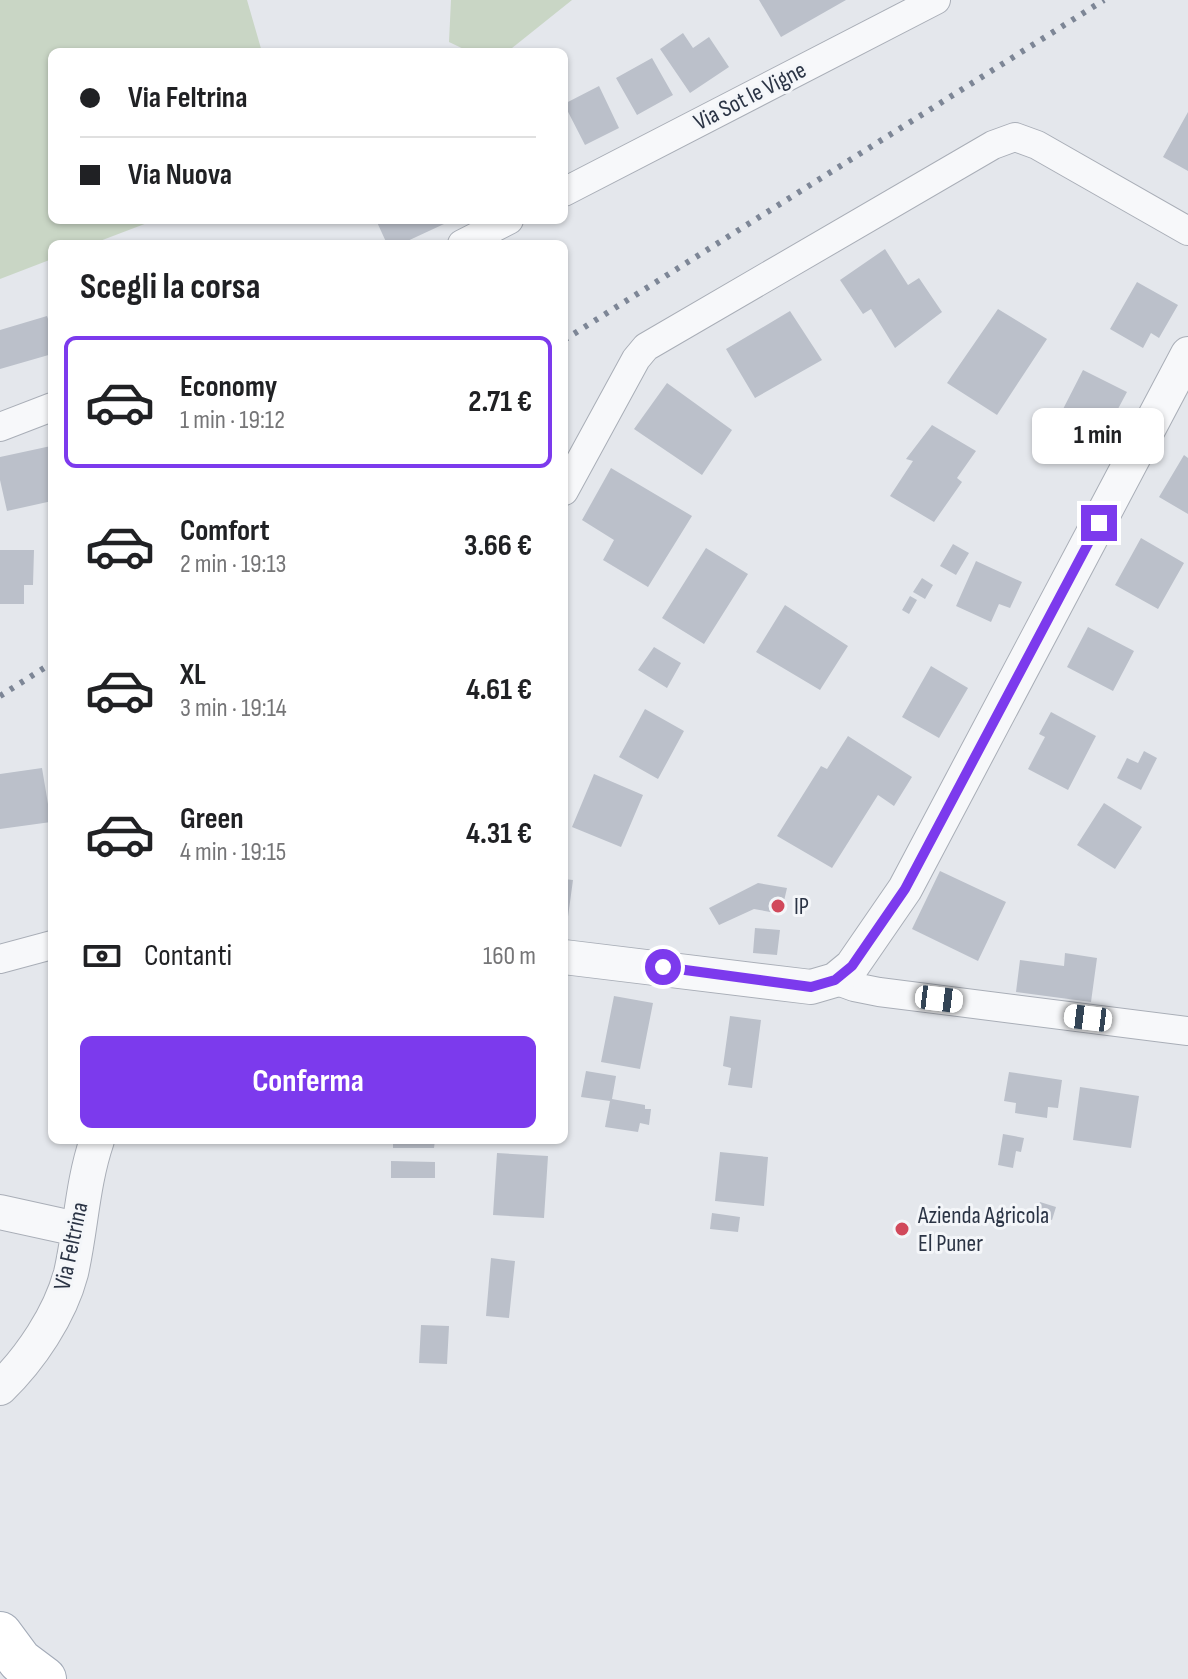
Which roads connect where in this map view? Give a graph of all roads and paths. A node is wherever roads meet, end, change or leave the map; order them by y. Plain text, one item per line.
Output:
1 (936, 0) edge
2 (568, 190) edge
3 (501, 224) edge
4 (1188, 231) edge
5 (470, 240) edge
6 (1188, 354) edge
7 (48, 409) edge
8 (0, 427) edge
9 (568, 484) edge
10 (48, 946) edge
11 (568, 957) edge
12 (0, 959) edge
13 (835, 980) junction
14 (1185, 1024) edge
15 (96, 1144) edge
16 (0, 1212) edge
17 (77, 1229) junction
18 (1, 1388) edge
19 (0, 1634) edge
20 (0, 1667) edge
21 (20, 1679) edge
22 (44, 1679) edge

1 - 2 street, Via Sot le Vigne
3 - 5 street
4 - 9 street
6 - 13 street
7 - 8 street
10 - 12 street
11 - 13 street
13 - 14 street
15 - 17 street, Via Feltrina
16 - 17 street
17 - 18 street, Via Feltrina
19 - 22 main road
20 - 21 main road

